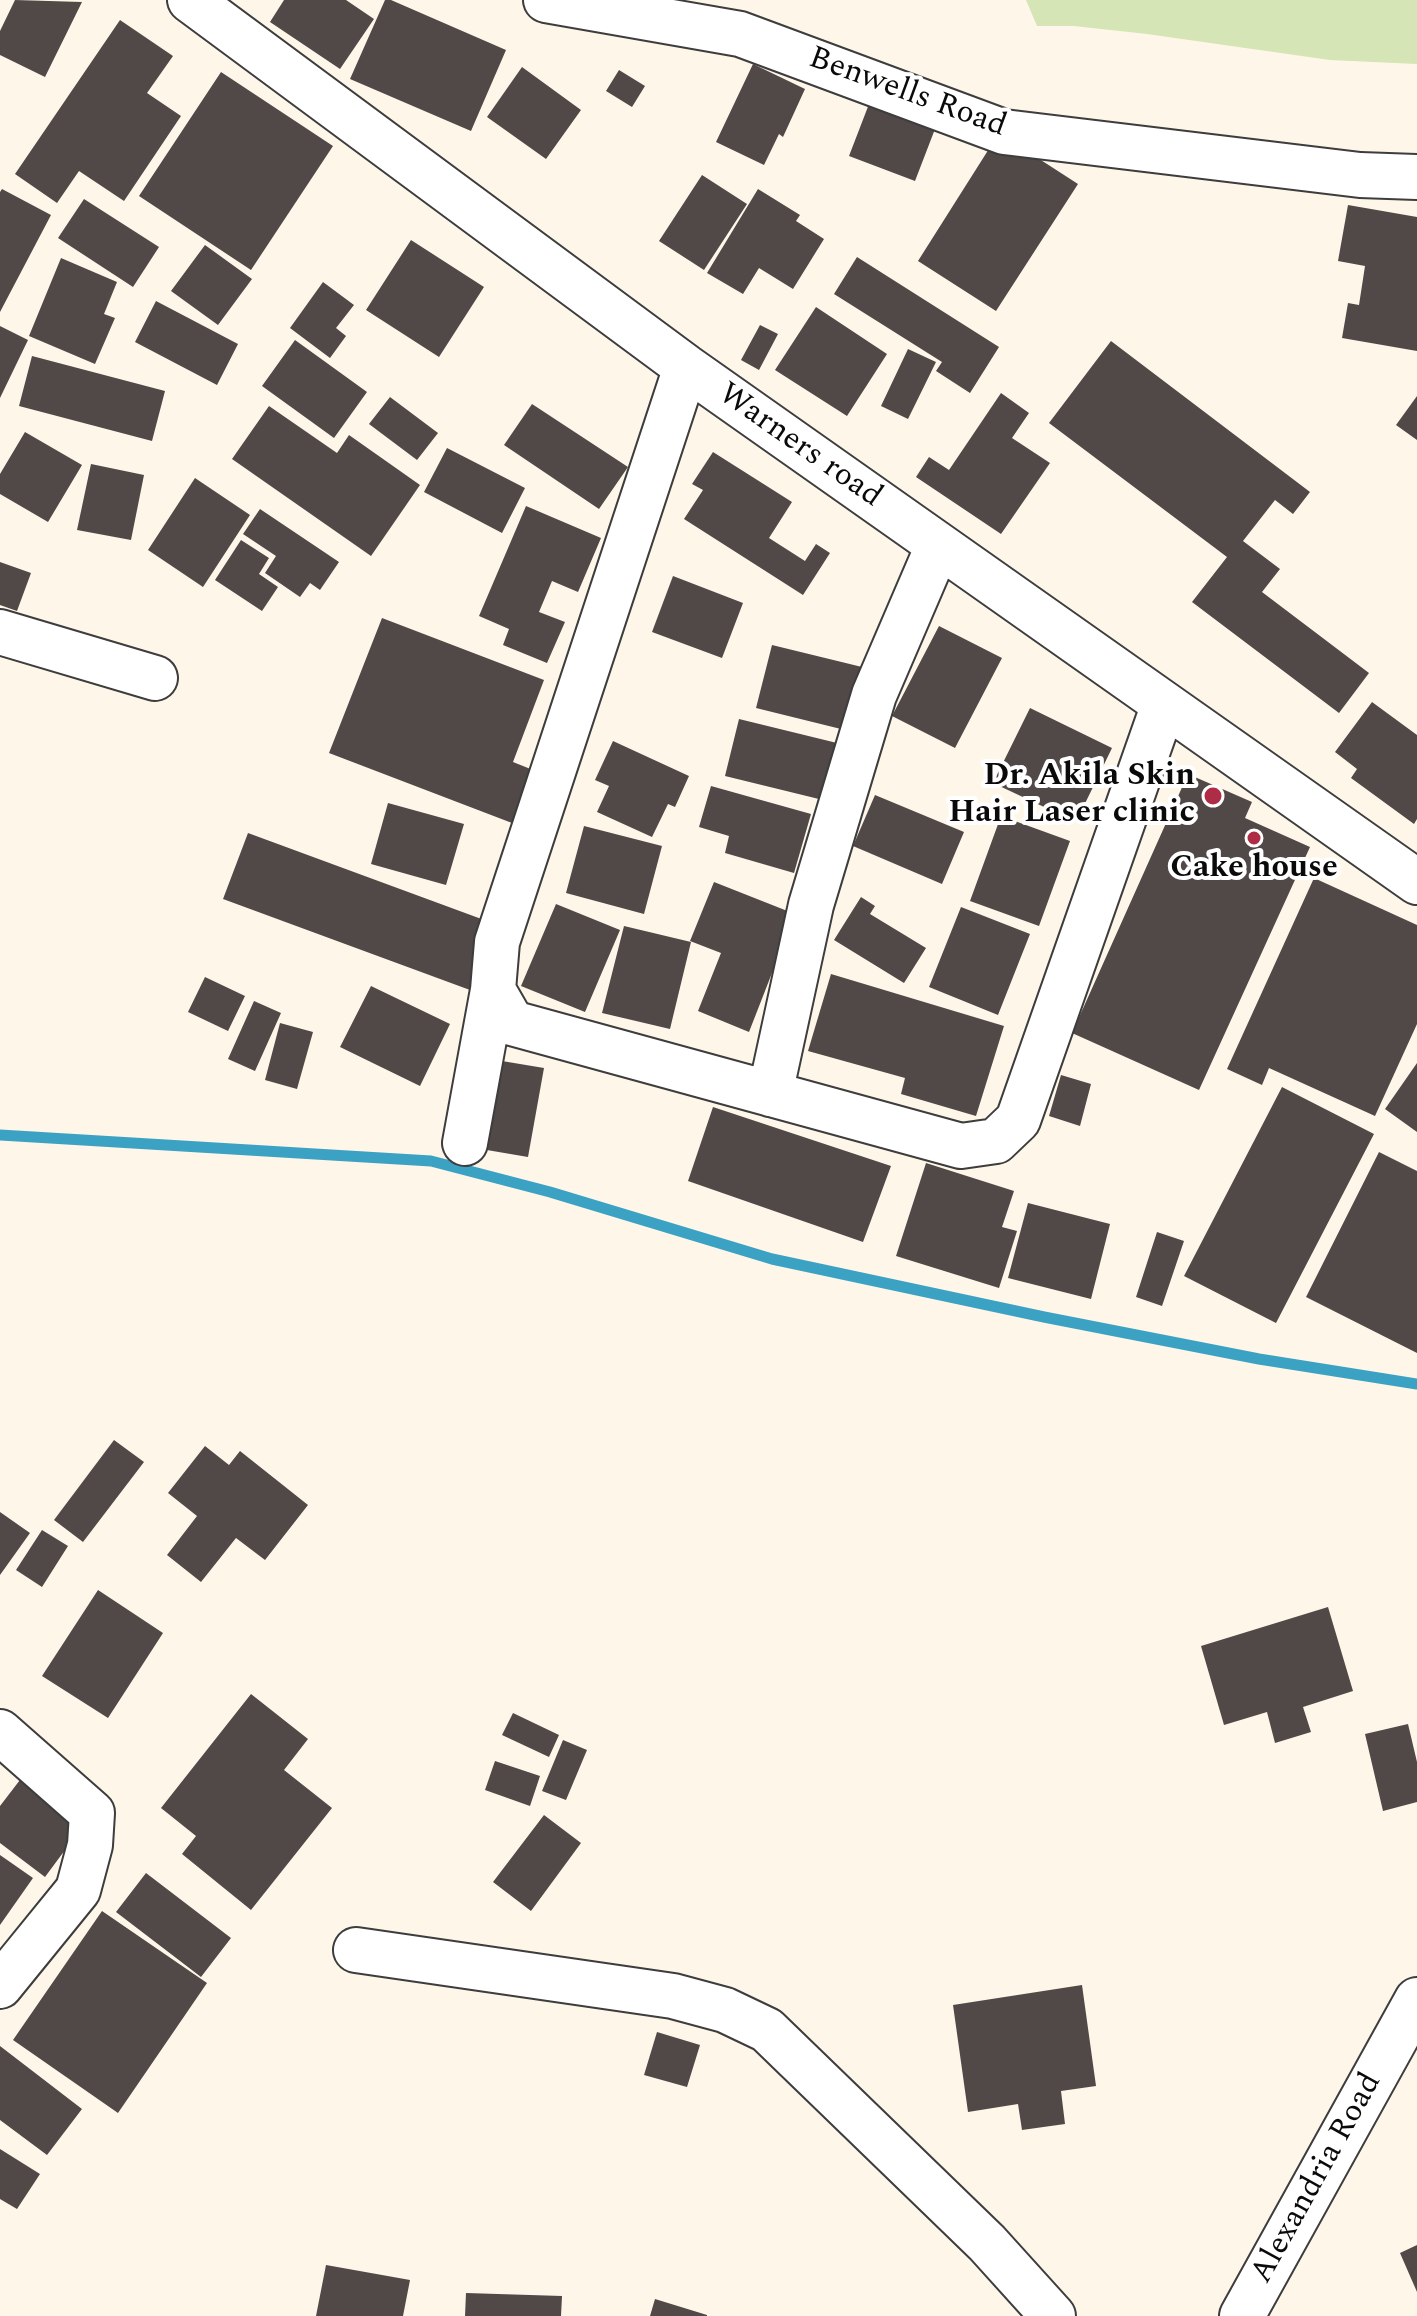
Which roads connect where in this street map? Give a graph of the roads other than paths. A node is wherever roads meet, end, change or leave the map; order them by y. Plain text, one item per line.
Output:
1 (190, 0) edge
2 (546, 0) edge
3 (1417, 177) edge
4 (686, 367) junction
5 (938, 546) junction
6 (0, 632) edge
7 (155, 678) dead end
8 (1164, 704) junction
9 (1412, 867) edge
10 (493, 990) junction
11 (770, 1094) junction
12 (465, 1143) dead end
13 (0, 1732) edge
14 (356, 1950) dead end
15 (0, 1986) edge
16 (1417, 2000) edge
17 (1053, 2316) edge
18 (1242, 2316) edge

1 - 4 street, Warners road
2 - 3 street, Benwells Road
4 - 5 street, Warners road
4 - 10 street
5 - 8 street, Warners road
5 - 11 street
6 - 7 street
8 - 9 street, Warners road
8 - 11 street
10 - 11 street
10 - 12 street
13 - 15 street
14 - 17 street
16 - 18 street, Alexandria Road

